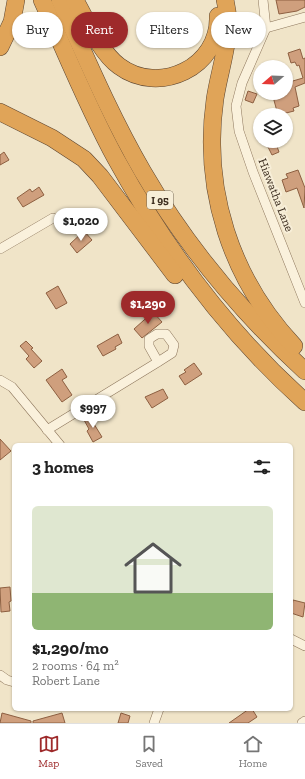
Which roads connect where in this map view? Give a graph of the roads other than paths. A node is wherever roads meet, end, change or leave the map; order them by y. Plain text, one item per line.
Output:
1 (16, 0) edge
2 (42, 0) edge
3 (60, 0) edge
4 (75, 0) edge
5 (215, 0) edge
6 (225, 0) edge
7 (263, 0) edge
8 (264, 12) edge
9 (305, 17) edge
10 (266, 28) edge
11 (0, 47) edge
12 (257, 48) edge
13 (0, 112) edge
14 (53, 218) dead end
15 (0, 248) edge
16 (305, 303) edge
17 (305, 358) edge
18 (158, 362) dead end
19 (305, 371) edge
20 (274, 373) junction
21 (0, 380) edge
22 (305, 402) edge
23 (47, 430) junction
24 (58, 443) edge
25 (293, 640) edge
26 (305, 646) edge
27 (0, 675) edge
28 (12, 681) edge
29 (157, 711) edge
30 (305, 721) edge
31 (154, 723) edge
32 (302, 723) edge

1 - 11 highway
2 - 20 highway, I 95
3 - 19 highway, I 95
4 - 5 highway
6 - 17 highway
7 - 8 street
9 - 10 street
12 - 16 street, Hiawatha Lane
13 - 20 highway
14 - 15 street
18 - 23 street
20 - 22 highway, I 95
21 - 23 street
23 - 24 street
25 - 26 street
27 - 28 street
29 - 31 street
30 - 32 street

